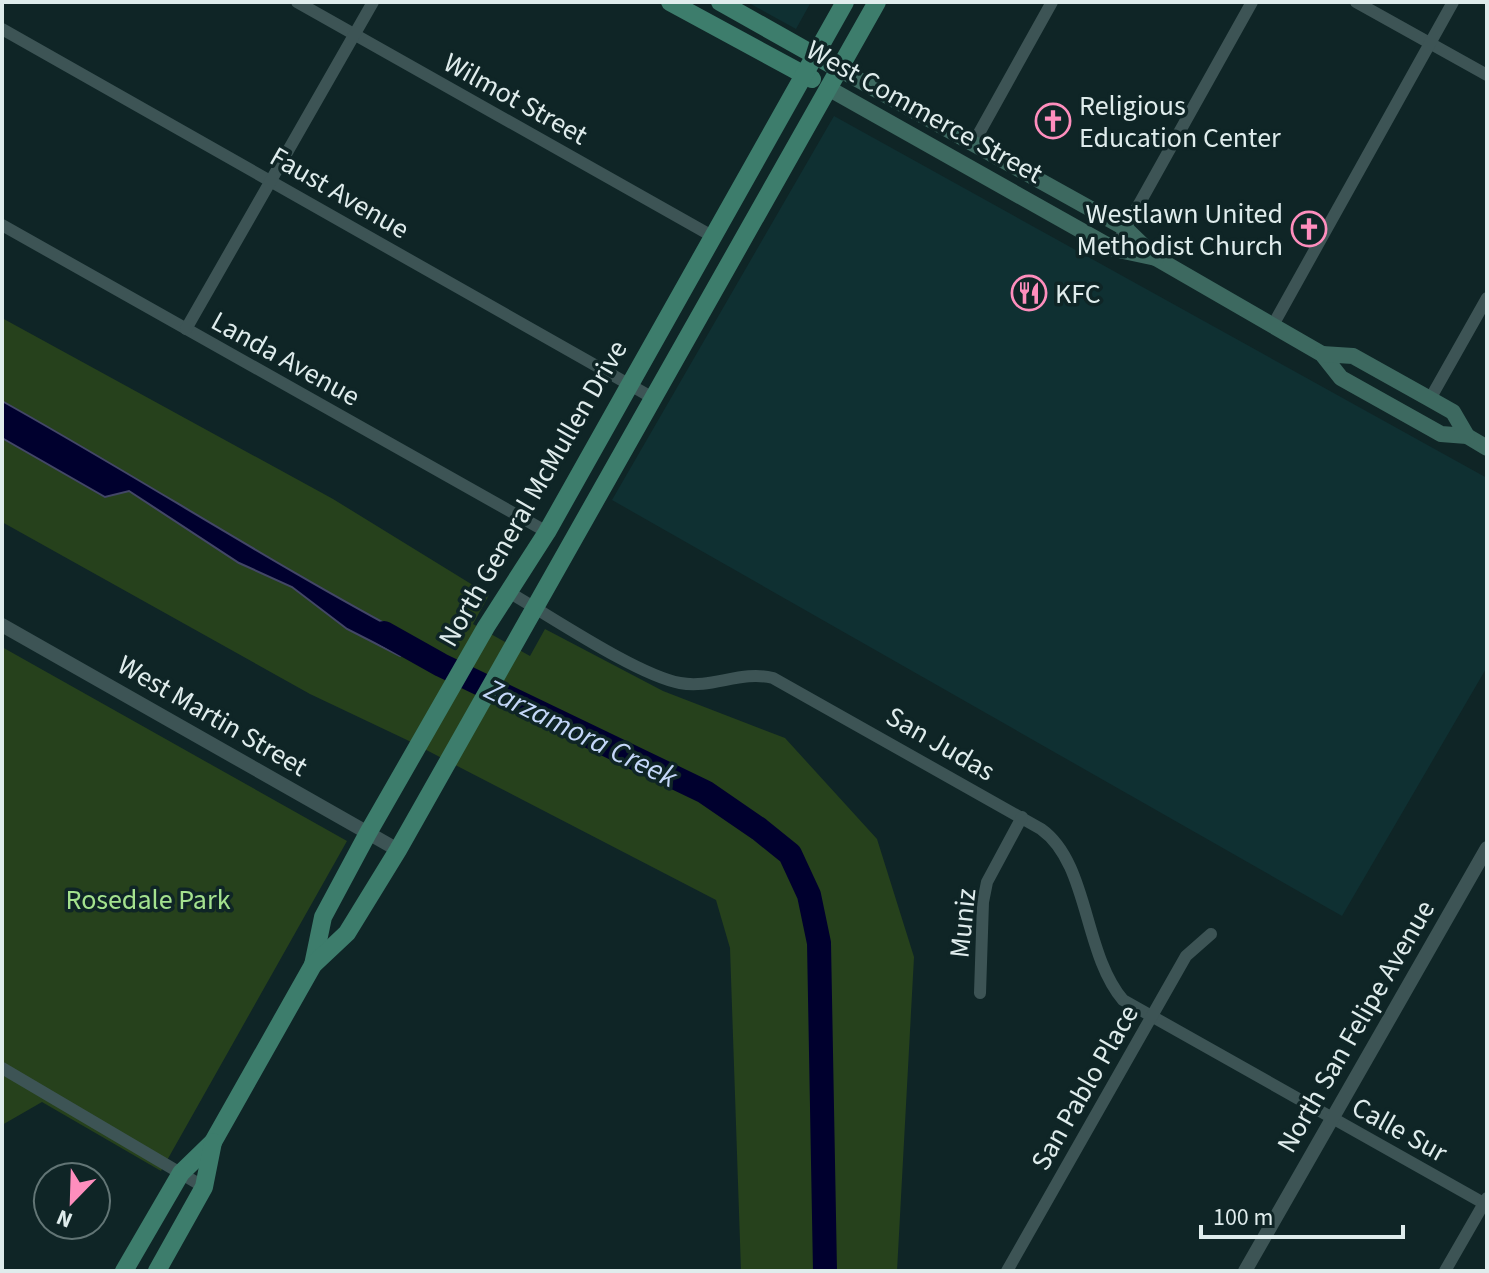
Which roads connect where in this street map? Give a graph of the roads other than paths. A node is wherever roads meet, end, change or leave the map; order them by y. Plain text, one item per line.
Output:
1 (297, 2) edge
2 (373, 2) edge
3 (670, 2) edge
4 (720, 2) edge
5 (845, 2) edge
6 (877, 2) edge
7 (1052, 2) edge
8 (1252, 2) edge
9 (1356, 2) edge
10 (1453, 2) edge
11 (2, 29) edge
12 (355, 34) junction
13 (1429, 43) junction
14 (814, 55) junction
15 (839, 69) junction
16 (803, 75) junction
17 (1487, 75) edge
18 (828, 88) junction
19 (973, 144) junction
20 (270, 180) junction
21 (2, 225) edge
22 (1125, 228) junction
23 (712, 236) junction
24 (1114, 249) junction
25 (1156, 258) junction
26 (1487, 298) edge
27 (1273, 325) junction
28 (186, 329) junction
29 (1322, 354) junction
30 (629, 385) junction
31 (653, 398) junction
32 (1430, 399) junction
33 (1467, 436) junction
34 (1487, 448) edge
35 (547, 532) junction
36 (510, 593) junction
37 (536, 608) junction
38 (2, 625) edge
39 (1022, 817) junction
40 (368, 833) junction
41 (1487, 848) edge
42 (398, 850) junction
43 (1211, 934) dead end
44 (313, 965) junction
45 (980, 993) dead end
46 (1150, 1017) junction
47 (2, 1068) edge
48 (1246, 1072) joint
49 (1332, 1118) junction
50 (213, 1142) junction
51 (181, 1173) junction
52 (204, 1187) junction
53 (1486, 1202) edge
54 (124, 1271) edge
55 (157, 1271) edge
56 (1007, 1271) edge
57 (1245, 1271) edge
58 (1445, 1271) edge

1 - 12 street, Wilmot Street
2 - 12 street
3 - 16 main road, West Commerce Street
4 - 14 main road, West Commerce Street
5 - 14 main road, North General McMullen Drive
6 - 15 main road, North General McMullen Drive
7 - 19 street
8 - 22 street
9 - 13 street
10 - 13 street
11 - 20 street, Faust Avenue
12 - 20 street
12 - 23 street, Wilmot Street
13 - 17 street
13 - 27 street
14 - 15 main road, West Commerce Street
14 - 16 main road, North General McMullen Drive
15 - 18 main road, North General McMullen Drive
15 - 19 main road, West Commerce Street
16 - 18 main road, West Commerce Street
16 - 23 main road, North General McMullen Drive
18 - 24 main road, West Commerce Street
18 - 31 main road, North General McMullen Drive
19 - 22 main road, West Commerce Street
20 - 28 street
20 - 30 street, Faust Avenue
21 - 28 street, Landa Avenue
22 - 24 street
22 - 25 main road, West Commerce Street
23 - 30 main road, North General McMullen Drive
24 - 25 main road, West Commerce Street
25 - 27 main road, West Commerce Street
26 - 32 street
27 - 29 main road, West Commerce Street
28 - 35 street, Landa Avenue
29 - 32 main road, West Commerce Street
29 - 33 main road, West Commerce Street
30 - 31 street, Faust Avenue
30 - 35 main road, North General McMullen Drive
31 - 37 main road, North General McMullen Drive
32 - 33 main road, West Commerce Street
33 - 34 main road, West Commerce Street
35 - 36 main road, North General McMullen Drive
36 - 37 street, San Judas
36 - 40 main road, North General McMullen Drive
37 - 39 street, San Judas
37 - 42 main road, North General McMullen Drive
38 - 40 street, West Martin Street
39 - 45 street, Muniz
39 - 46 street, San Judas
40 - 42 street, West Martin Street
40 - 44 main road, North General McMullen Drive
41 - 49 street, North San Felipe Avenue
42 - 44 main road, North General McMullen Drive
43 - 46 street, San Pablo Place
44 - 50 main road, North General McMullen Drive
46 - 48 street, San Judas
46 - 56 street, San Pablo Place
47 - 51 street
48 - 49 street, Calle Sur
49 - 53 street, Calle Sur
49 - 57 street, North San Felipe Avenue
50 - 51 main road, North General McMullen Drive
50 - 52 main road, North General McMullen Drive
51 - 52 street
51 - 54 main road, North General McMullen Drive
52 - 55 main road, North General McMullen Drive
53 - 58 street

